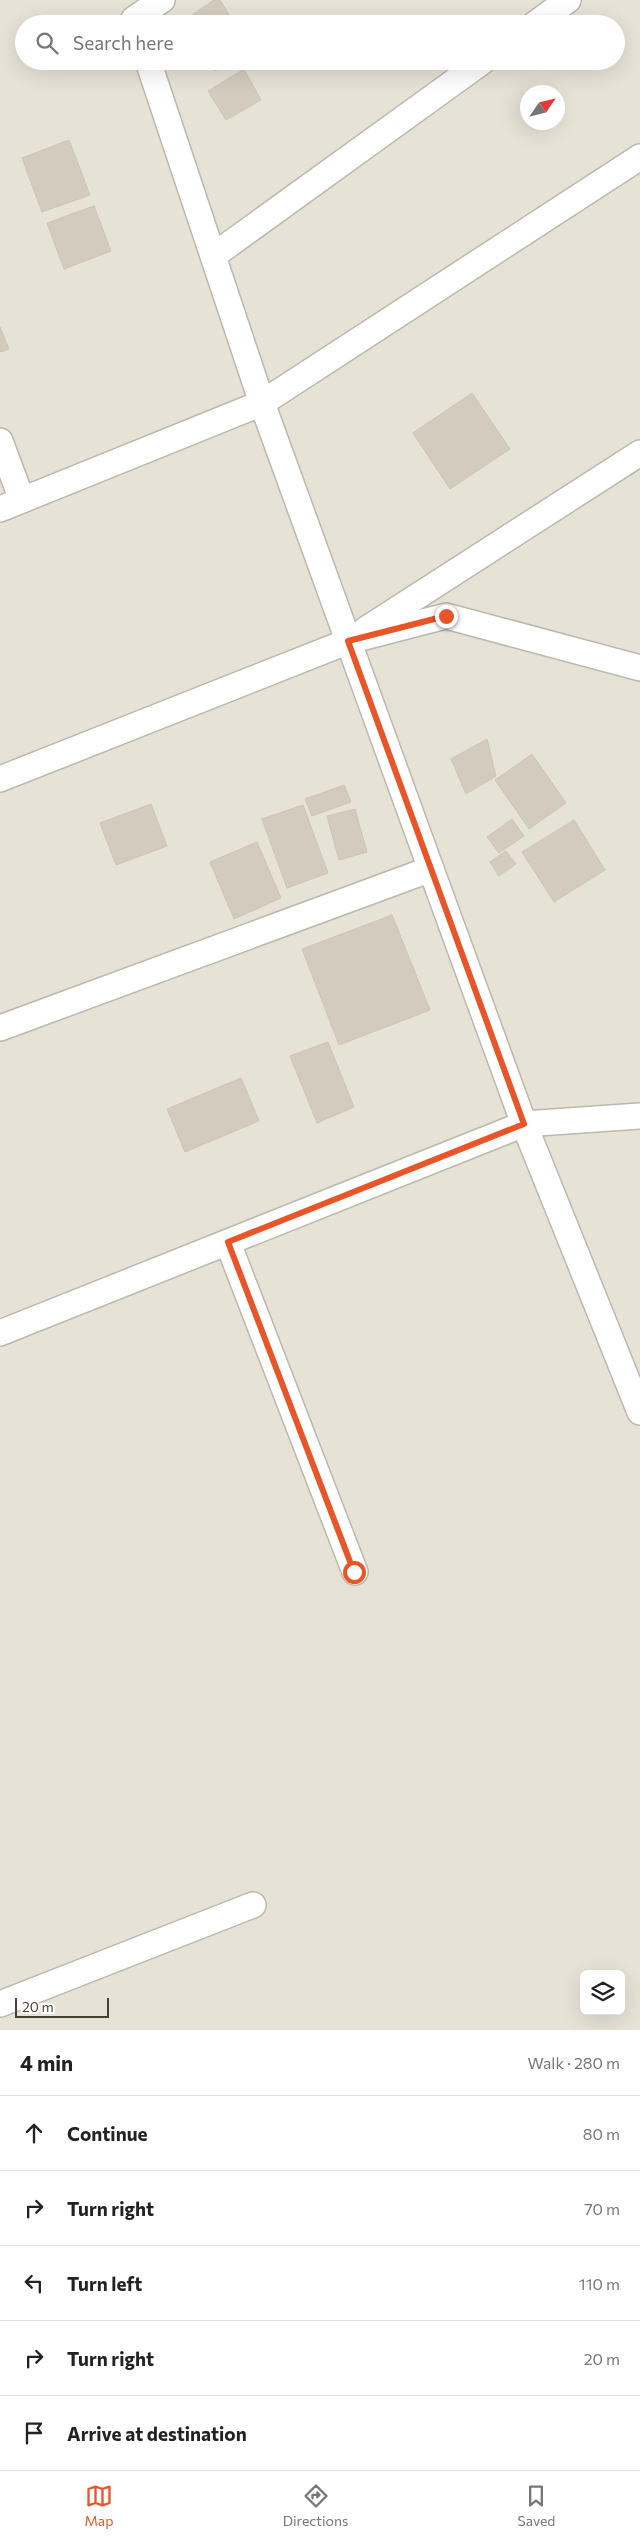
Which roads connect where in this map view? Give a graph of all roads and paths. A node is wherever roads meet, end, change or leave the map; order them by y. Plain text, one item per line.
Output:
1 (162, 0) edge
2 (568, 0) edge
3 (132, 14) edge
4 (547, 15) edge
5 (151, 70) edge
6 (471, 70) edge
7 (640, 157) edge
8 (213, 256) junction
9 (262, 403) junction
10 (0, 442) edge
11 (640, 453) edge
12 (11, 504) edge
13 (348, 641) junction
14 (640, 668) edge
15 (0, 779) edge
16 (431, 868) junction
17 (0, 1028) edge
18 (640, 1116) edge
19 (524, 1124) junction
20 (228, 1242) junction
21 (0, 1333) edge
22 (640, 1412) edge
23 (354, 1572) dead end
24 (253, 1905) dead end
25 (0, 2004) edge

1 - 3 street
2 - 4 street
5 - 8 street
6 - 8 street
7 - 9 street
8 - 9 street
9 - 12 street
9 - 13 street
10 - 12 street
11 - 13 street
13 - 14 street
13 - 15 street
13 - 16 street
16 - 17 street
16 - 19 street
18 - 19 street
19 - 20 street
19 - 22 street
20 - 21 street
20 - 23 street
24 - 25 street

